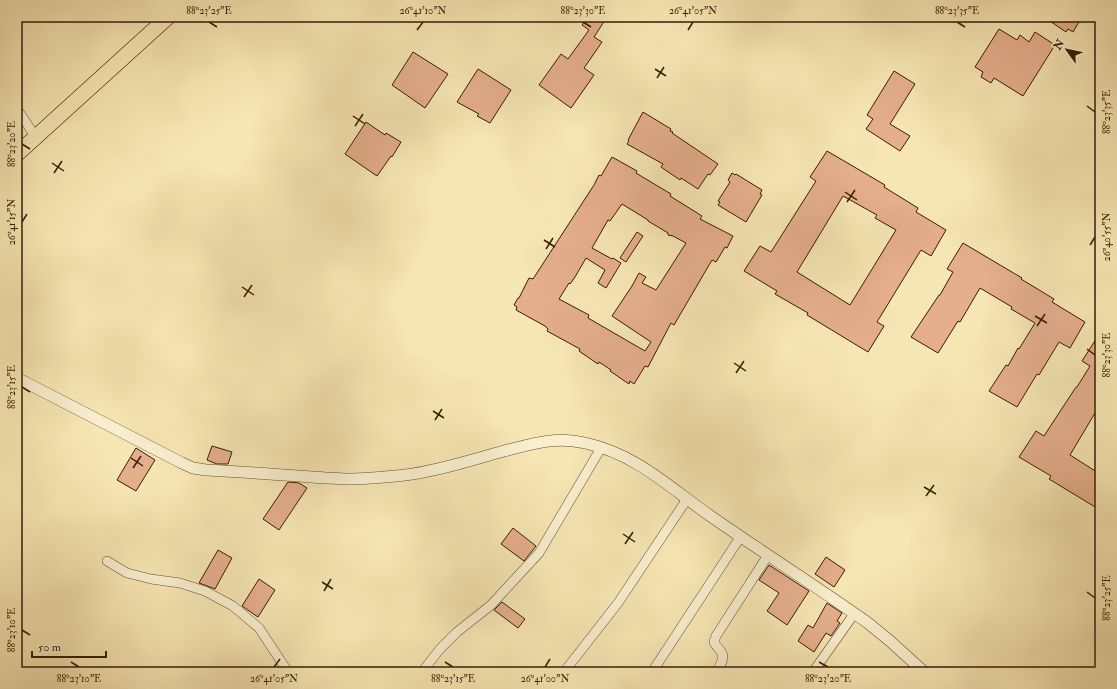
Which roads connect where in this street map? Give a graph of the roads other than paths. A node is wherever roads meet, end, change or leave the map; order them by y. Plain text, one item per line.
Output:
1 (168, 17) edge
2 (17, 109) edge
3 (35, 136) junction
4 (17, 154) edge
5 (17, 378) edge
6 (601, 448) junction
7 (687, 499) junction
8 (741, 536) junction
9 (768, 555) junction
10 (107, 560) dead end
11 (854, 614) junction
12 (654, 670) dead end
13 (288, 672) edge
14 (422, 672) edge
15 (564, 672) edge
16 (716, 672) edge
17 (813, 672) edge
18 (924, 672) edge

1 - 3 main road
2 - 3 street
3 - 4 main road
5 - 6 street
6 - 7 street
6 - 14 street
7 - 8 street
7 - 15 street
8 - 9 street
8 - 12 street
9 - 11 street
9 - 16 street
10 - 13 street
11 - 17 street
11 - 18 street

